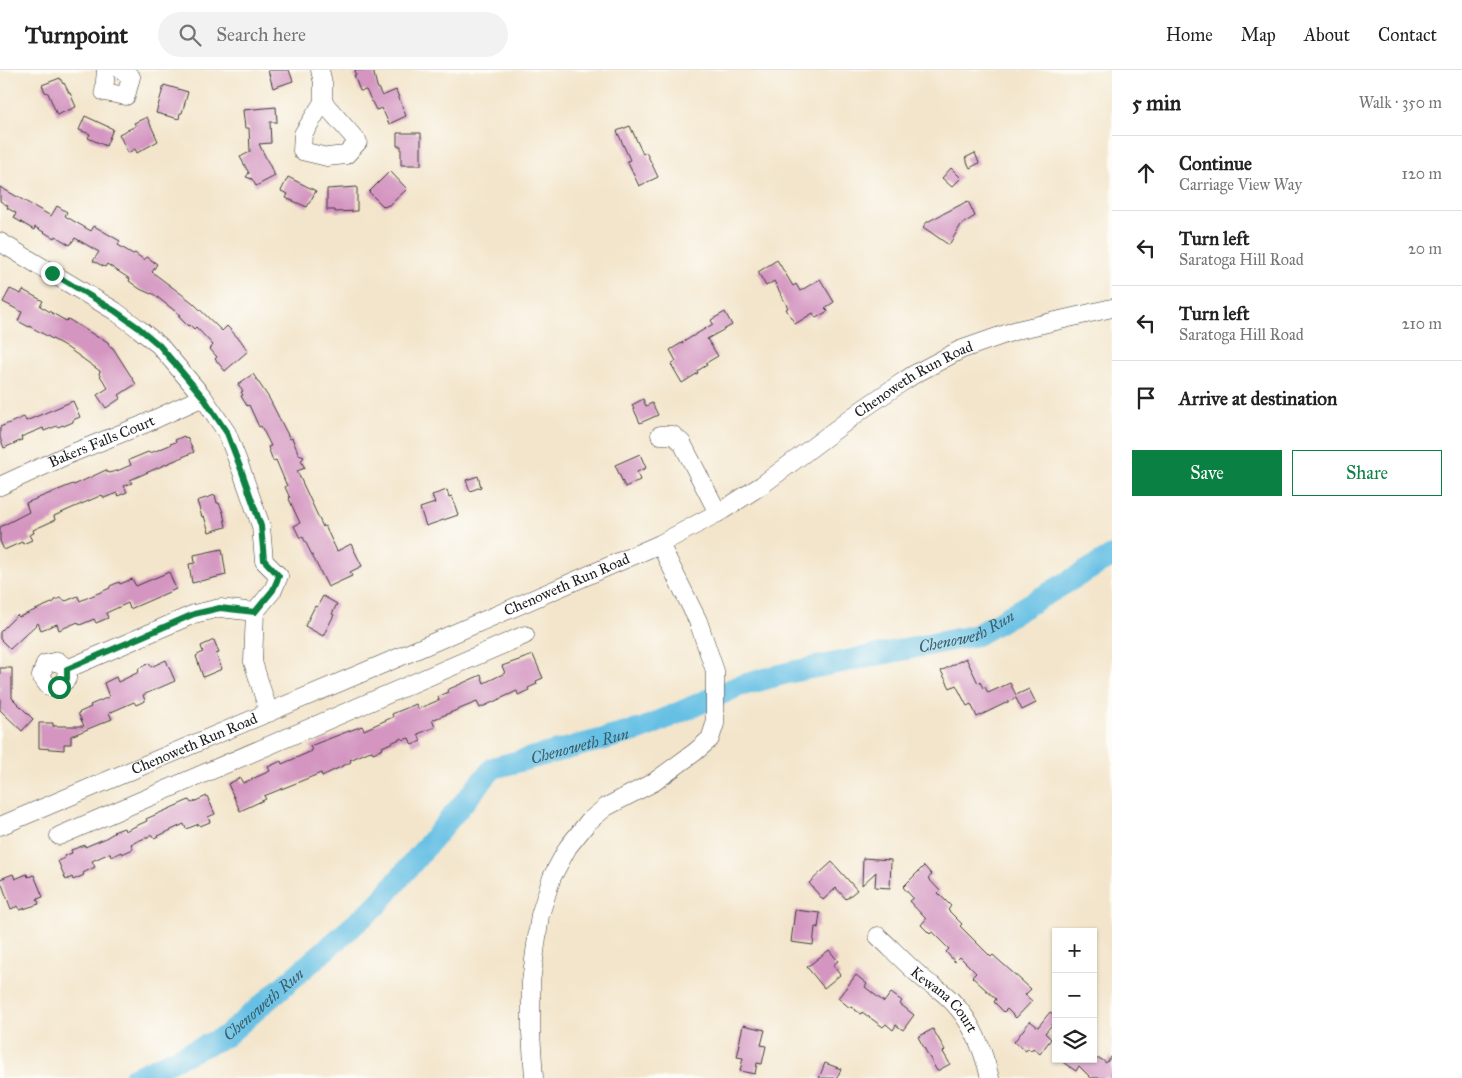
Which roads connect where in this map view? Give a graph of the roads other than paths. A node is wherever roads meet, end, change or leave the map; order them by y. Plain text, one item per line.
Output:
1 (106, 70) edge
2 (122, 70) edge
3 (320, 70) edge
4 (323, 102) dead end
5 (0, 242) edge
6 (1112, 308) edge
7 (203, 397) junction
8 (660, 435) dead end
9 (0, 486) edge
10 (718, 513) junction
11 (660, 544) junction
12 (255, 612) junction
13 (525, 635) dead end
14 (402, 656) junction
15 (67, 669) dead end
16 (413, 683) junction
17 (269, 713) junction
18 (0, 826) edge
19 (59, 836) dead end
20 (878, 936) dead end
21 (534, 1078) edge
22 (990, 1078) edge

1 - 2 street
3 - 4 street
5 - 7 street
6 - 10 street, Chenoweth Run Road
7 - 9 street, Bakers Falls Court
7 - 12 street
8 - 10 street
10 - 11 street, Chenoweth Run Road
11 - 14 street, Chenoweth Run Road
11 - 21 street
12 - 15 street
12 - 17 street
13 - 16 street
14 - 16 street
14 - 17 street, Chenoweth Run Road
16 - 19 street
17 - 18 street, Chenoweth Run Road
20 - 22 street, Kewana Court

